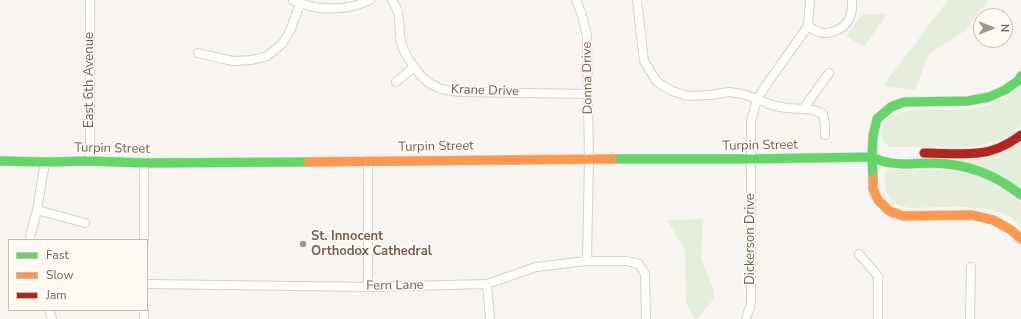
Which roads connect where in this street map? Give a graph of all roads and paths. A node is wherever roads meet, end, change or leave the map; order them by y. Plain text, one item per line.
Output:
1 (90, 0) edge
2 (370, 0) edge
3 (392, 0) edge
4 (576, 0) edge
5 (637, 0) edge
6 (810, 0) edge
7 (852, 0) edge
8 (296, 2) edge
9 (808, 26) junction
10 (198, 53) dead end
11 (414, 67) junction
12 (829, 73) dead end
13 (1021, 76) edge
14 (396, 82) dead end
15 (588, 94) junction
16 (757, 99) junction
17 (803, 109) junction
18 (825, 135) dead end
19 (1021, 135) edge
20 (893, 154) dead end
21 (916, 154) dead end
22 (872, 157) junction
23 (589, 159) junction
24 (751, 159) junction
25 (0, 161) edge
26 (90, 161) junction
27 (368, 161) junction
28 (45, 162) junction
29 (144, 164) junction
30 (1021, 195) edge
31 (37, 210) junction
32 (85, 223) dead end
33 (31, 239) edge
34 (144, 239) edge
35 (1021, 239) edge
36 (859, 254) dead end
37 (587, 261) junction
38 (971, 267) dead end
39 (148, 284) edge
40 (487, 284) junction
41 (368, 287) junction
42 (490, 319) edge
43 (646, 319) edge
44 (746, 319) edge
45 (878, 319) edge
46 (970, 319) edge

1 - 26 street, East 6th Avenue
2 - 8 street
3 - 11 street, Krane Drive
4 - 15 street, Donna Drive
5 - 16 street
6 - 9 street
7 - 9 street
8 - 10 street
9 - 16 street, Dickerson Drive
11 - 14 street
11 - 15 street, Krane Drive
12 - 17 street
13 - 22 main road
15 - 23 street, Donna Drive
16 - 17 street
16 - 24 street, Dickerson Drive
17 - 18 street
19 - 21 main road
20 - 22 main road
22 - 24 main road, Turpin Street
22 - 30 main road
22 - 35 main road
23 - 24 main road, Turpin Street
23 - 27 main road, Turpin Street
23 - 37 street, Donna Drive
24 - 44 street, Dickerson Drive
25 - 28 main road, Turpin Street
26 - 28 main road, Turpin Street
26 - 29 main road, Turpin Street
27 - 29 main road, Turpin Street
27 - 41 street
28 - 31 street
29 - 34 street
31 - 32 street
31 - 33 street
36 - 45 street
37 - 40 street, Fern Lane
37 - 43 street, Fern Lane
38 - 46 street
39 - 41 street, Fern Lane
40 - 41 street, Fern Lane
40 - 42 street

